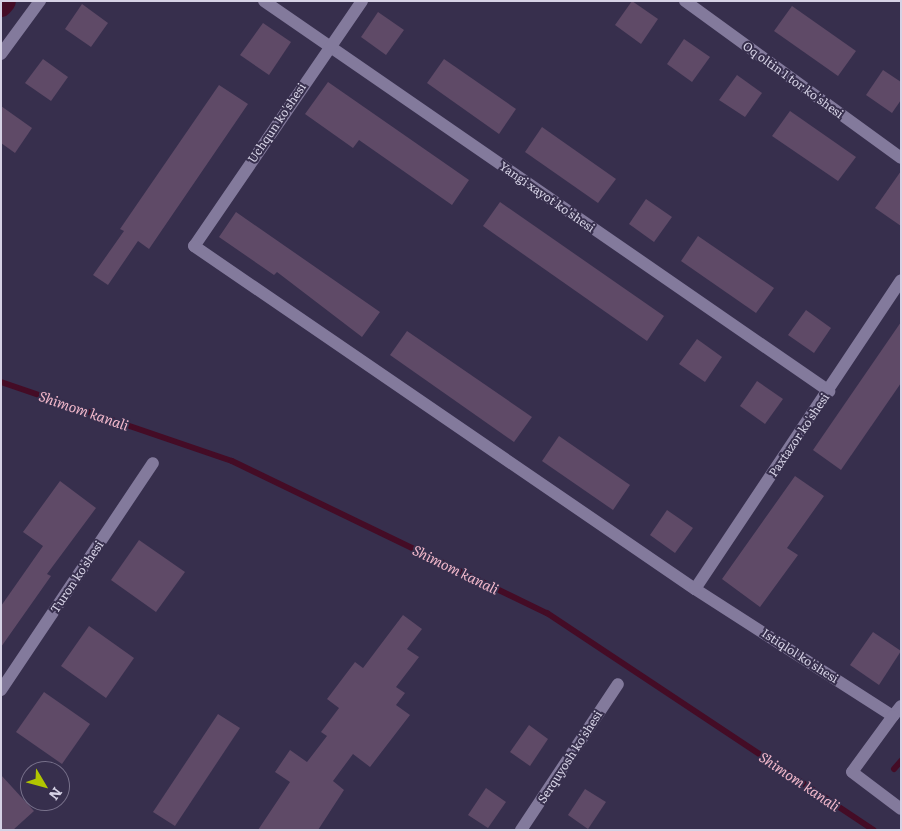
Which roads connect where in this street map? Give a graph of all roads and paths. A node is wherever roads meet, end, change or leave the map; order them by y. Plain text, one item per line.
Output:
1 (40, 1) edge
2 (264, 1) edge
3 (362, 1) edge
4 (685, 1) edge
5 (330, 47) junction
6 (1, 54) edge
7 (901, 158) edge
8 (194, 246) joint
9 (901, 280) edge
10 (829, 391) junction
11 (154, 463) dead end
12 (695, 588) junction
13 (618, 684) dead end
14 (1, 690) edge
15 (901, 706) edge
16 (893, 716) junction
17 (901, 809) edge
18 (522, 830) edge

1 - 6 street
2 - 5 street, Yangi xayot ko'shesi
3 - 5 street, Uchqun ko'shesi
4 - 7 street, Oq oltin 1 tor ko'shesi
5 - 8 street, Uchqun ko'shesi
5 - 10 street, Yangi xayot ko'shesi
8 - 12 street, Istiqlol ko'shesi
9 - 10 street, Paxtazor ko'shesi
10 - 12 street, Paxtazor ko'shesi
11 - 14 street, Turon ko'shesi
12 - 16 street, Istiqlol ko'shesi
13 - 18 street, Serquyosh ko'shesi
15 - 16 street
16 - 17 street

